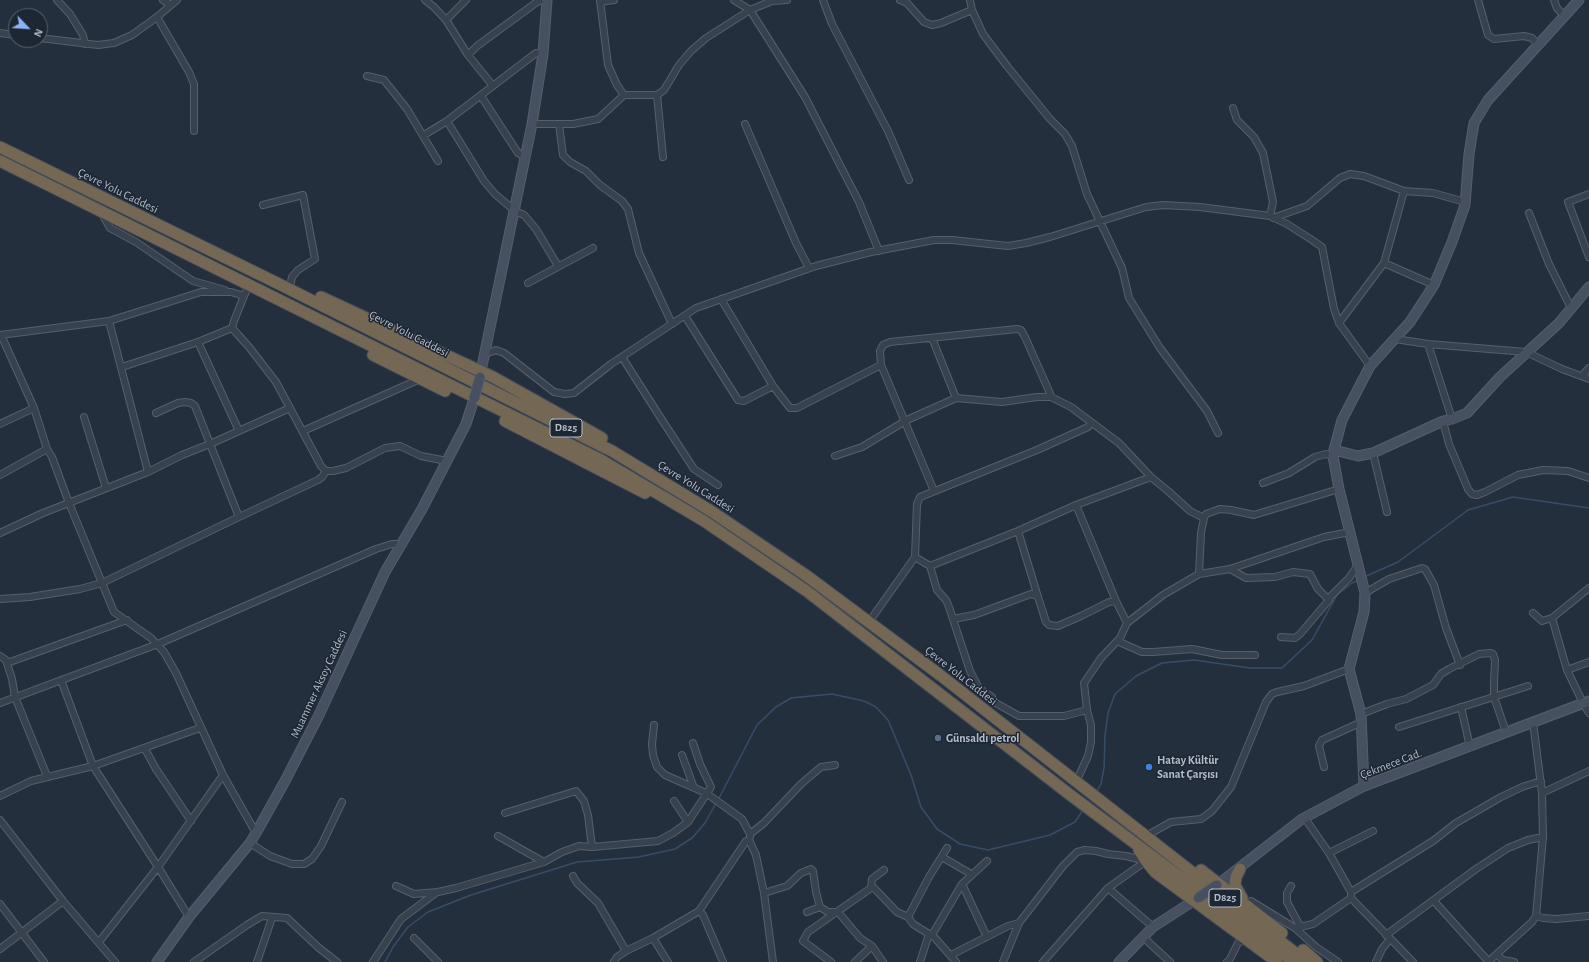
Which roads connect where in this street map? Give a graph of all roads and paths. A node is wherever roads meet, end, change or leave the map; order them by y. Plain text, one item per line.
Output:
1 (57, 0) edge
2 (163, 0) edge
3 (177, 0) edge
4 (425, 0) edge
5 (466, 0) edge
6 (542, 0) edge
7 (547, 0) edge
8 (614, 0) edge
9 (734, 0) edge
10 (787, 0) edge
11 (822, 0) edge
12 (900, 0) edge
13 (970, 0) edge
14 (1478, 0) edge
15 (1554, 0) edge
16 (1579, 0) edge
17 (600, 1) edge
18 (772, 1) edge
19 (171, 6) junction
20 (750, 10) junction
21 (972, 10) junction
22 (1564, 16) junction
23 (157, 17) junction
24 (446, 20) junction
25 (48, 39) edge
26 (85, 44) junction
27 (1538, 45) junction
28 (543, 54) junction
29 (468, 55) junction
30 (367, 76) dead end
31 (493, 86) junction
32 (624, 95) junction
33 (657, 95) junction
34 (481, 96) junction
35 (1233, 108) dead end
36 (447, 121) junction
37 (532, 124) junction
38 (559, 124) junction
39 (745, 124) dead end
40 (194, 131) dead end
41 (424, 135) junction
42 (0, 147) edge
43 (525, 157) junction
44 (663, 157) dead end
45 (0, 161) edge
46 (438, 161) dead end
47 (909, 180) dead end
48 (1404, 191) junction
49 (1589, 194) edge
50 (1465, 202) junction
51 (262, 205) dead end
52 (99, 210) junction
53 (515, 211) junction
54 (1529, 212) dead end
55 (1271, 217) junction
56 (1100, 221) junction
57 (593, 248) dead end
58 (879, 251) junction
59 (1589, 257) edge
60 (1384, 263) junction
61 (558, 266) junction
62 (809, 268) junction
63 (528, 283) dead end
64 (1434, 284) junction
65 (284, 285) junction
66 (1589, 287) edge
67 (246, 291) junction
68 (231, 292) junction
69 (721, 299) junction
70 (1571, 308) junction
71 (685, 316) junction
72 (109, 321) junction
73 (1340, 323) junction
74 (672, 324) junction
75 (232, 328) junction
76 (1, 335) edge
77 (932, 338) junction
78 (1395, 339) junction
79 (198, 342) junction
80 (1428, 344) junction
81 (1526, 352) junction
82 (485, 354) junction
83 (622, 357) junction
84 (882, 365) junction
85 (1370, 366) junction
86 (122, 367) junction
87 (1589, 368) edge
88 (480, 375) junction
89 (1582, 376) junction
90 (420, 379) junction
91 (1589, 379) edge
92 (773, 386) junction
93 (1051, 397) junction
94 (956, 398) junction
95 (473, 401) junction
96 (34, 408) junction
97 (290, 408) junction
98 (156, 413) dead end
99 (84, 417) dead end
100 (1447, 420) junction
101 (904, 421) junction
102 (0, 424) edge
103 (1092, 424) junction
104 (239, 431) junction
105 (303, 431) junction
106 (1218, 433) dead end
107 (210, 444) junction
108 (47, 449) junction
109 (1333, 453) junction
110 (1373, 453) junction
111 (835, 456) dead end
112 (447, 462) junction
113 (326, 471) junction
114 (148, 472) junction
115 (0, 475) edge
116 (1151, 477) junction
117 (1589, 478) edge
118 (1263, 483) dead end
119 (718, 485) dead end
120 (106, 488) junction
121 (1338, 489) junction
122 (934, 491) junction
123 (69, 503) junction
124 (1076, 505) junction
125 (711, 511) junction
126 (1387, 512) dead end
127 (239, 517) junction
128 (1204, 518) junction
129 (704, 521) junction
130 (1018, 531) junction
131 (1350, 532) junction
132 (0, 533) edge
133 (403, 544) junction
134 (915, 557) junction
135 (1358, 565) junction
136 (930, 566) junction
137 (1230, 569) junction
138 (1199, 574) junction
139 (102, 583) junction
140 (1589, 588) edge
141 (1365, 593) junction
142 (1038, 597) junction
143 (0, 599) edge
144 (1328, 599) junction
145 (1116, 601) junction
146 (1533, 613) dead end
147 (1552, 618) junction
148 (953, 619) junction
149 (127, 620) junction
150 (869, 622) junction
151 (1127, 623) junction
152 (1281, 637) dead end
153 (1117, 641) junction
154 (158, 644) junction
155 (1255, 655) dead end
156 (0, 656) edge
157 (1589, 662) edge
158 (7, 663) junction
159 (1460, 665) junction
160 (1349, 669) junction
161 (1567, 670) junction
162 (61, 680) junction
163 (1528, 686) dead end
164 (15, 697) junction
165 (1494, 697) junction
166 (1586, 702) edge
167 (0, 703) edge
168 (1461, 707) junction
169 (1086, 710) junction
170 (1589, 713) edge
171 (1361, 718) junction
172 (1533, 722) junction
173 (654, 725) dead end
174 (1399, 727) dead end
175 (200, 728) junction
176 (1506, 732) junction
177 (693, 743) dead end
178 (1470, 747) junction
179 (144, 749) junction
180 (682, 755) dead end
181 (835, 765) dead end
182 (93, 766) junction
183 (1324, 767) dead end
184 (1589, 771) edge
185 (223, 775) junction
186 (47, 776) junction
187 (1541, 781) junction
188 (1080, 785) junction
189 (1364, 786) junction
190 (694, 788) junction
191 (706, 793) junction
192 (1542, 793) junction
193 (0, 796) edge
194 (674, 801) dead end
195 (342, 802) dead end
196 (505, 813) dead end
197 (1304, 817) junction
198 (0, 820) edge
199 (191, 821) junction
200 (688, 822) junction
201 (1373, 831) dead end
202 (256, 833) junction
203 (750, 834) junction
204 (1144, 834) junction
205 (498, 836) dead end
206 (1543, 836) junction
207 (749, 840) junction
208 (250, 843) junction
209 (1136, 844) junction
210 (592, 847) junction
211 (947, 848) dead end
212 (1328, 853) junction
213 (942, 857) junction
214 (986, 861) dead end
215 (544, 862) junction
216 (1146, 862) junction
217 (158, 867) junction
218 (1240, 869) junction
219 (884, 870) dead end
220 (971, 874) junction
221 (573, 876) dead end
222 (962, 884) junction
223 (1218, 884) junction
224 (396, 886) dead end
225 (1291, 886) dead end
226 (871, 888) junction
227 (1108, 888) junction
228 (438, 892) junction
229 (764, 893) junction
230 (1351, 895) junction
231 (1195, 899) junction
232 (63, 901) junction
233 (1434, 901) junction
234 (0, 904) edge
235 (1247, 905) junction
236 (820, 907) junction
237 (699, 911) junction
238 (807, 912) dead end
239 (838, 912) junction
240 (1536, 916) junction
241 (1589, 916) edge
242 (189, 917) junction
243 (908, 917) junction
244 (272, 918) junction
245 (1019, 923) junction
246 (1152, 927) junction
247 (1298, 928) junction
248 (22, 933) junction
249 (930, 935) junction
250 (988, 937) junction
251 (1143, 937) junction
252 (1388, 937) junction
253 (414, 938) dead end
254 (653, 938) junction
255 (1246, 940) junction
256 (99, 942) junction
257 (872, 946) junction
258 (0, 949) edge
259 (626, 952) junction
260 (951, 955) junction
261 (1497, 955) junction
262 (161, 961) edge
263 (44, 962) edge
264 (115, 962) edge
265 (194, 962) edge
266 (257, 962) edge
267 (337, 962) edge
268 (373, 962) edge
269 (438, 962) edge
270 (614, 962) edge
271 (668, 962) edge
272 (722, 962) edge
273 (773, 962) edge
274 (831, 962) edge
275 (855, 962) edge
276 (883, 962) edge
277 (920, 962) edge
278 (956, 962) edge
279 (1003, 962) edge
280 (1043, 962) edge
281 (1119, 962) edge
282 (1170, 962) edge
283 (1227, 962) edge
284 (1277, 962) edge
285 (1294, 962) edge
286 (1307, 962) edge
287 (1317, 962) edge
288 (1338, 962) edge
289 (1376, 962) edge
290 (1413, 962) edge
291 (1488, 962) edge
292 (1514, 962) edge

1 - 26 street
2 - 19 street
3 - 19 street
4 - 24 street
5 - 24 street
6 - 29 street
7 - 28 street, Muammer Aksoy Caddesi
8 - 17 street
9 - 20 street
10 - 18 street
11 - 47 street
12 - 21 street
13 - 21 street
14 - 27 street
15 - 22 street
16 - 22 street
17 - 32 street
18 - 20 street
19 - 23 street
20 - 33 street
20 - 58 street
21 - 56 street
22 - 27 street
23 - 26 street
23 - 40 street
24 - 29 street
25 - 26 street
27 - 50 street
28 - 31 street
28 - 37 street, Muammer Aksoy Caddesi
29 - 31 street
30 - 41 street
31 - 34 street
32 - 33 street
32 - 38 street
33 - 44 street
34 - 36 street
34 - 43 street
35 - 55 street
36 - 41 street
36 - 53 street
37 - 38 street
37 - 43 street, Muammer Aksoy Caddesi
38 - 74 street
39 - 62 street
41 - 46 street
42 - 65 highway, Çevre Yolu Caddesi / D825
43 - 53 street, Muammer Aksoy Caddesi
45 - 52 highway, Çevre Yolu Caddesi / D825
48 - 50 street
48 - 55 street
48 - 60 street
49 - 59 street
50 - 64 street
51 - 65 street
52 - 67 highway, Çevre Yolu Caddesi / D825
52 - 68 street
53 - 61 street
53 - 82 street, Muammer Aksoy Caddesi
54 - 70 street
55 - 56 street
55 - 73 street
56 - 58 street
56 - 106 street
57 - 61 street
58 - 62 street
60 - 64 street
60 - 73 street
61 - 63 street
62 - 69 street
64 - 78 street
65 - 88 highway
65 - 125 highway, Çevre Yolu Caddesi / D825
66 - 70 street
67 - 68 street
67 - 75 street
67 - 90 highway
67 - 129 highway, Çevre Yolu Caddesi / D825
68 - 72 street
69 - 71 street
69 - 92 street
70 - 81 street
71 - 74 street
71 - 92 street
72 - 76 street
72 - 86 street
73 - 85 street
74 - 83 street
75 - 79 street
75 - 97 street
76 - 96 street
77 - 84 street
77 - 93 street
77 - 94 street
78 - 80 street
78 - 85 street
79 - 86 street
79 - 104 street
80 - 81 street
80 - 100 street
81 - 89 street
81 - 100 street
82 - 83 street
82 - 88 street, Muammer Aksoy Caddesi
83 - 119 street
84 - 92 street
84 - 101 street
85 - 109 street
86 - 114 street
87 - 89 street
88 - 95 street, Muammer Aksoy Caddesi, bridge
88 - 125 highway
89 - 91 street
90 - 95 highway
90 - 105 street
93 - 94 street
93 - 103 street
94 - 101 street
95 - 112 street, Muammer Aksoy Caddesi
95 - 129 highway
96 - 102 street
96 - 108 street
97 - 104 street
97 - 105 street
98 - 107 street
99 - 120 street
100 - 110 street
100 - 117 street
101 - 111 street
101 - 122 street
103 - 116 street
103 - 122 street
104 - 107 street
105 - 113 street
107 - 114 street
107 - 127 street
108 - 115 street
108 - 123 street
109 - 110 street
109 - 118 street
109 - 121 street
110 - 126 street
112 - 113 street
112 - 133 street, Muammer Aksoy Caddesi
113 - 127 street
114 - 120 street
116 - 124 street
116 - 128 street
120 - 123 street
121 - 128 street
121 - 131 street
122 - 134 street
123 - 132 street
123 - 139 street
124 - 130 street
124 - 145 street
125 - 150 highway, Çevre Yolu Caddesi / D825
127 - 139 street
128 - 138 street
129 - 209 highway, Çevre Yolu Caddesi / D825
130 - 136 street
130 - 142 street
131 - 135 street
131 - 137 street
133 - 154 street
133 - 202 street, Muammer Aksoy Caddesi
134 - 136 street
134 - 150 street
135 - 141 street
135 - 144 street
136 - 148 street
137 - 138 street
137 - 144 street
138 - 151 street
139 - 143 street
139 - 149 street
140 - 147 street
141 - 159 street
141 - 160 street
142 - 145 street
142 - 148 street
144 - 152 street
145 - 151 street
146 - 147 street
147 - 161 street
148 - 169 street
149 - 154 street
149 - 158 street
150 - 188 highway, Çevre Yolu Caddesi / D825
151 - 153 street
153 - 155 street
153 - 169 street
154 - 162 street
154 - 175 street
156 - 158 street
157 - 161 street
158 - 164 street
159 - 165 street
159 - 171 street
160 - 171 street
160 - 204 street
161 - 166 street
162 - 164 street
162 - 182 street
163 - 165 street
164 - 167 street
164 - 186 street
165 - 168 street
165 - 176 street
166 - 170 street
166 - 172 street, Çekmece Cad.
168 - 174 street
168 - 178 street
169 - 188 street
171 - 183 street
171 - 189 street
172 - 176 street, Çekmece Cad.
172 - 187 street
173 - 190 street
175 - 179 street
175 - 185 street
176 - 178 street, Çekmece Cad.
177 - 191 street
178 - 189 street, Çekmece Cad.
179 - 182 street
179 - 199 street
180 - 190 street
181 - 203 street
182 - 186 street
182 - 217 street
184 - 192 street
185 - 199 street
185 - 202 street
186 - 193 street
187 - 192 street
187 - 230 street
188 - 204 highway, Çevre Yolu Caddesi / D825
189 - 197 street, Çekmece Cad.
190 - 191 street
191 - 200 street
191 - 203 street
192 - 206 street
194 - 200 street
195 - 208 street
196 - 210 street
197 - 212 street
197 - 218 street, Çekmece Cad.
198 - 232 street
199 - 217 street
200 - 210 street
201 - 212 street
202 - 208 street, Muammer Aksoy Caddesi
203 - 207 street
204 - 223 highway
204 - 286 highway, Çevre Yolu Caddesi / D825
205 - 215 street
206 - 233 street
206 - 240 street
207 - 229 street
207 - 237 street
208 - 242 street, Muammer Aksoy Caddesi
209 - 216 highway
209 - 285 highway, Çevre Yolu Caddesi / D825
210 - 215 street
211 - 213 street
212 - 230 street
213 - 220 street
213 - 243 street
214 - 220 street
215 - 228 street
216 - 227 street
216 - 231 highway
216 - 245 street
217 - 242 street
217 - 256 street
218 - 223 street, Çekmece Cad.
218 - 235 highway
219 - 226 street
220 - 222 street
221 - 259 street
222 - 249 street
222 - 250 street
223 - 231 street, Çekmece Cad., bridge
223 - 235 highway
224 - 228 street
225 - 247 street
226 - 239 street
226 - 243 street
227 - 246 street
227 - 280 street
228 - 268 street
229 - 236 street
229 - 273 street
230 - 247 street
230 - 252 street
231 - 246 street, Çekmece Cad.
231 - 255 highway
232 - 248 street
232 - 256 street
233 - 252 street
233 - 291 street
234 - 248 street
235 - 247 street
235 - 287 highway
236 - 238 street
236 - 239 street
237 - 254 street
237 - 272 street
239 - 257 street
239 - 274 street
240 - 241 street
240 - 261 street
242 - 262 street, Muammer Aksoy Caddesi
243 - 249 street
244 - 265 street
244 - 266 street
244 - 267 street
245 - 250 street
245 - 279 street
246 - 251 street, Çekmece Cad.
247 - 288 street
248 - 258 street
248 - 263 street
249 - 260 street
249 - 277 street
250 - 260 street
251 - 281 street, Çekmece Cad.
251 - 282 street
252 - 289 street
252 - 290 street
253 - 269 street
254 - 259 street
254 - 271 street
255 - 283 street
255 - 284 highway
256 - 264 street
257 - 275 street
257 - 276 street
259 - 270 street
260 - 278 street
261 - 291 street
261 - 292 street

